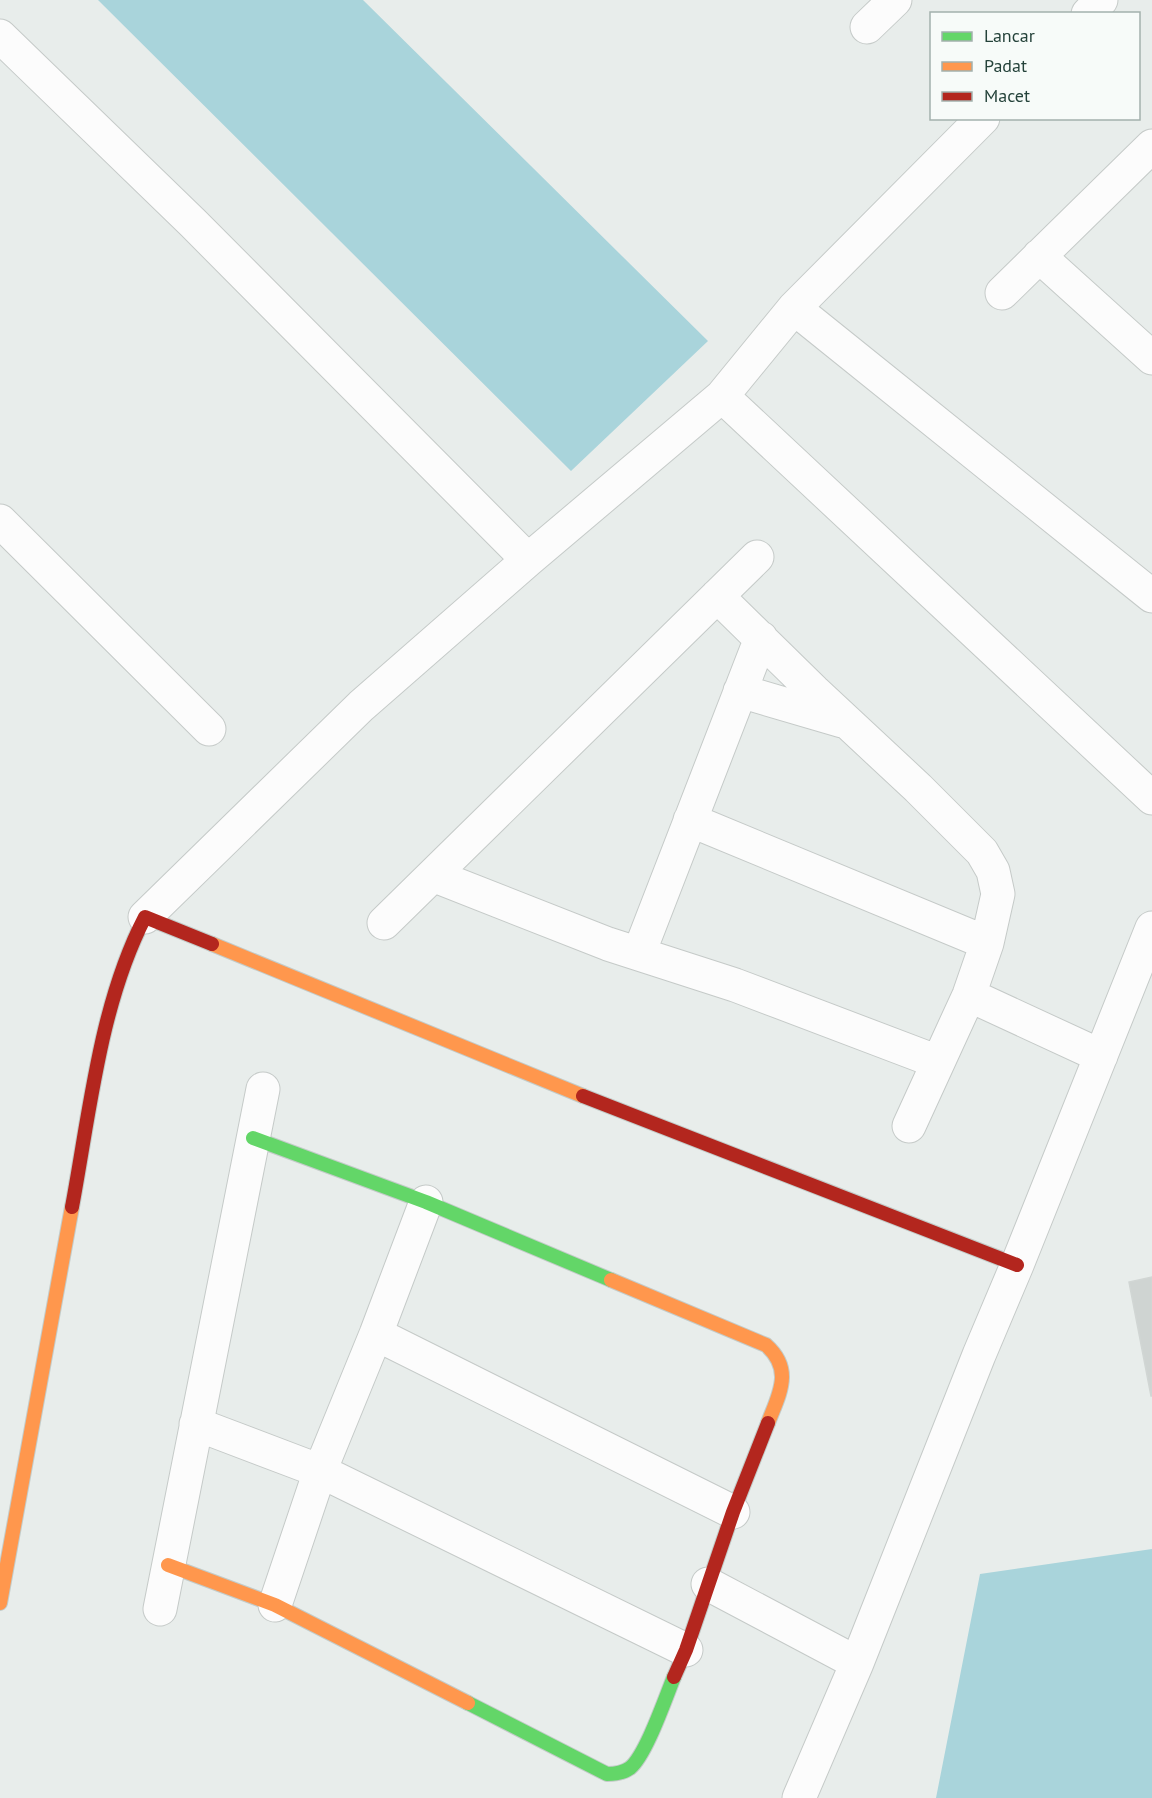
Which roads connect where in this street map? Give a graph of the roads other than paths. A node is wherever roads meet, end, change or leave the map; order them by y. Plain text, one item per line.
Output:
1 (895, 0) edge
2 (1101, 0) edge
3 (1090, 12) edge
4 (867, 27) dead end
5 (0, 36) edge
6 (981, 120) edge
7 (1149, 155) edge
8 (1039, 256) junction
9 (1002, 293) dead end
10 (794, 308) junction
11 (1152, 358) edge
12 (722, 396) junction
13 (0, 521) edge
14 (757, 557) dead end
15 (528, 560) junction
16 (717, 596) junction
17 (1152, 596) edge
18 (761, 638) junction
19 (740, 691) junction
20 (848, 722) junction
21 (210, 729) dead end
22 (1152, 798) edge
23 (690, 820) junction
24 (435, 876) junction
25 (146, 917) junction
26 (384, 923) dead end
27 (1152, 928) edge
28 (987, 943) junction
29 (639, 953) junction
30 (969, 995) junction
31 (1101, 1056) junction
32 (938, 1062) junction
33 (263, 1089) dead end
34 (909, 1126) dead end
35 (253, 1138) junction
36 (426, 1202) junction
37 (1017, 1265) junction
38 (376, 1334) junction
39 (196, 1424) junction
40 (320, 1471) junction
41 (733, 1512) junction
42 (168, 1564) junction
43 (708, 1584) junction
44 (0, 1604) edge
45 (275, 1605) junction
46 (160, 1609) dead end
47 (686, 1650) junction
48 (857, 1663) junction
49 (800, 1798) edge

1 - 4 street
2 - 3 street
5 - 15 street
6 - 10 street
7 - 8 street
8 - 9 street
8 - 11 street
10 - 12 street
10 - 17 street
12 - 15 street
12 - 22 street
13 - 21 street
14 - 16 street
15 - 25 street
16 - 18 street
16 - 24 street
18 - 19 street
18 - 20 street
19 - 20 street
19 - 23 street
20 - 28 street
23 - 28 street
23 - 29 street
24 - 26 street
24 - 29 street
25 - 37 street
25 - 44 street
27 - 31 street
28 - 30 street
29 - 32 street
30 - 31 street
30 - 32 street
31 - 37 street
32 - 34 street
33 - 35 street
35 - 36 street
35 - 39 street
36 - 38 street
36 - 41 street
37 - 48 street
38 - 40 street
38 - 41 street
39 - 40 street
39 - 42 street
40 - 45 street
40 - 47 street
41 - 43 street
42 - 45 street
42 - 46 street
43 - 47 street
43 - 48 street
45 - 47 street
48 - 49 street

